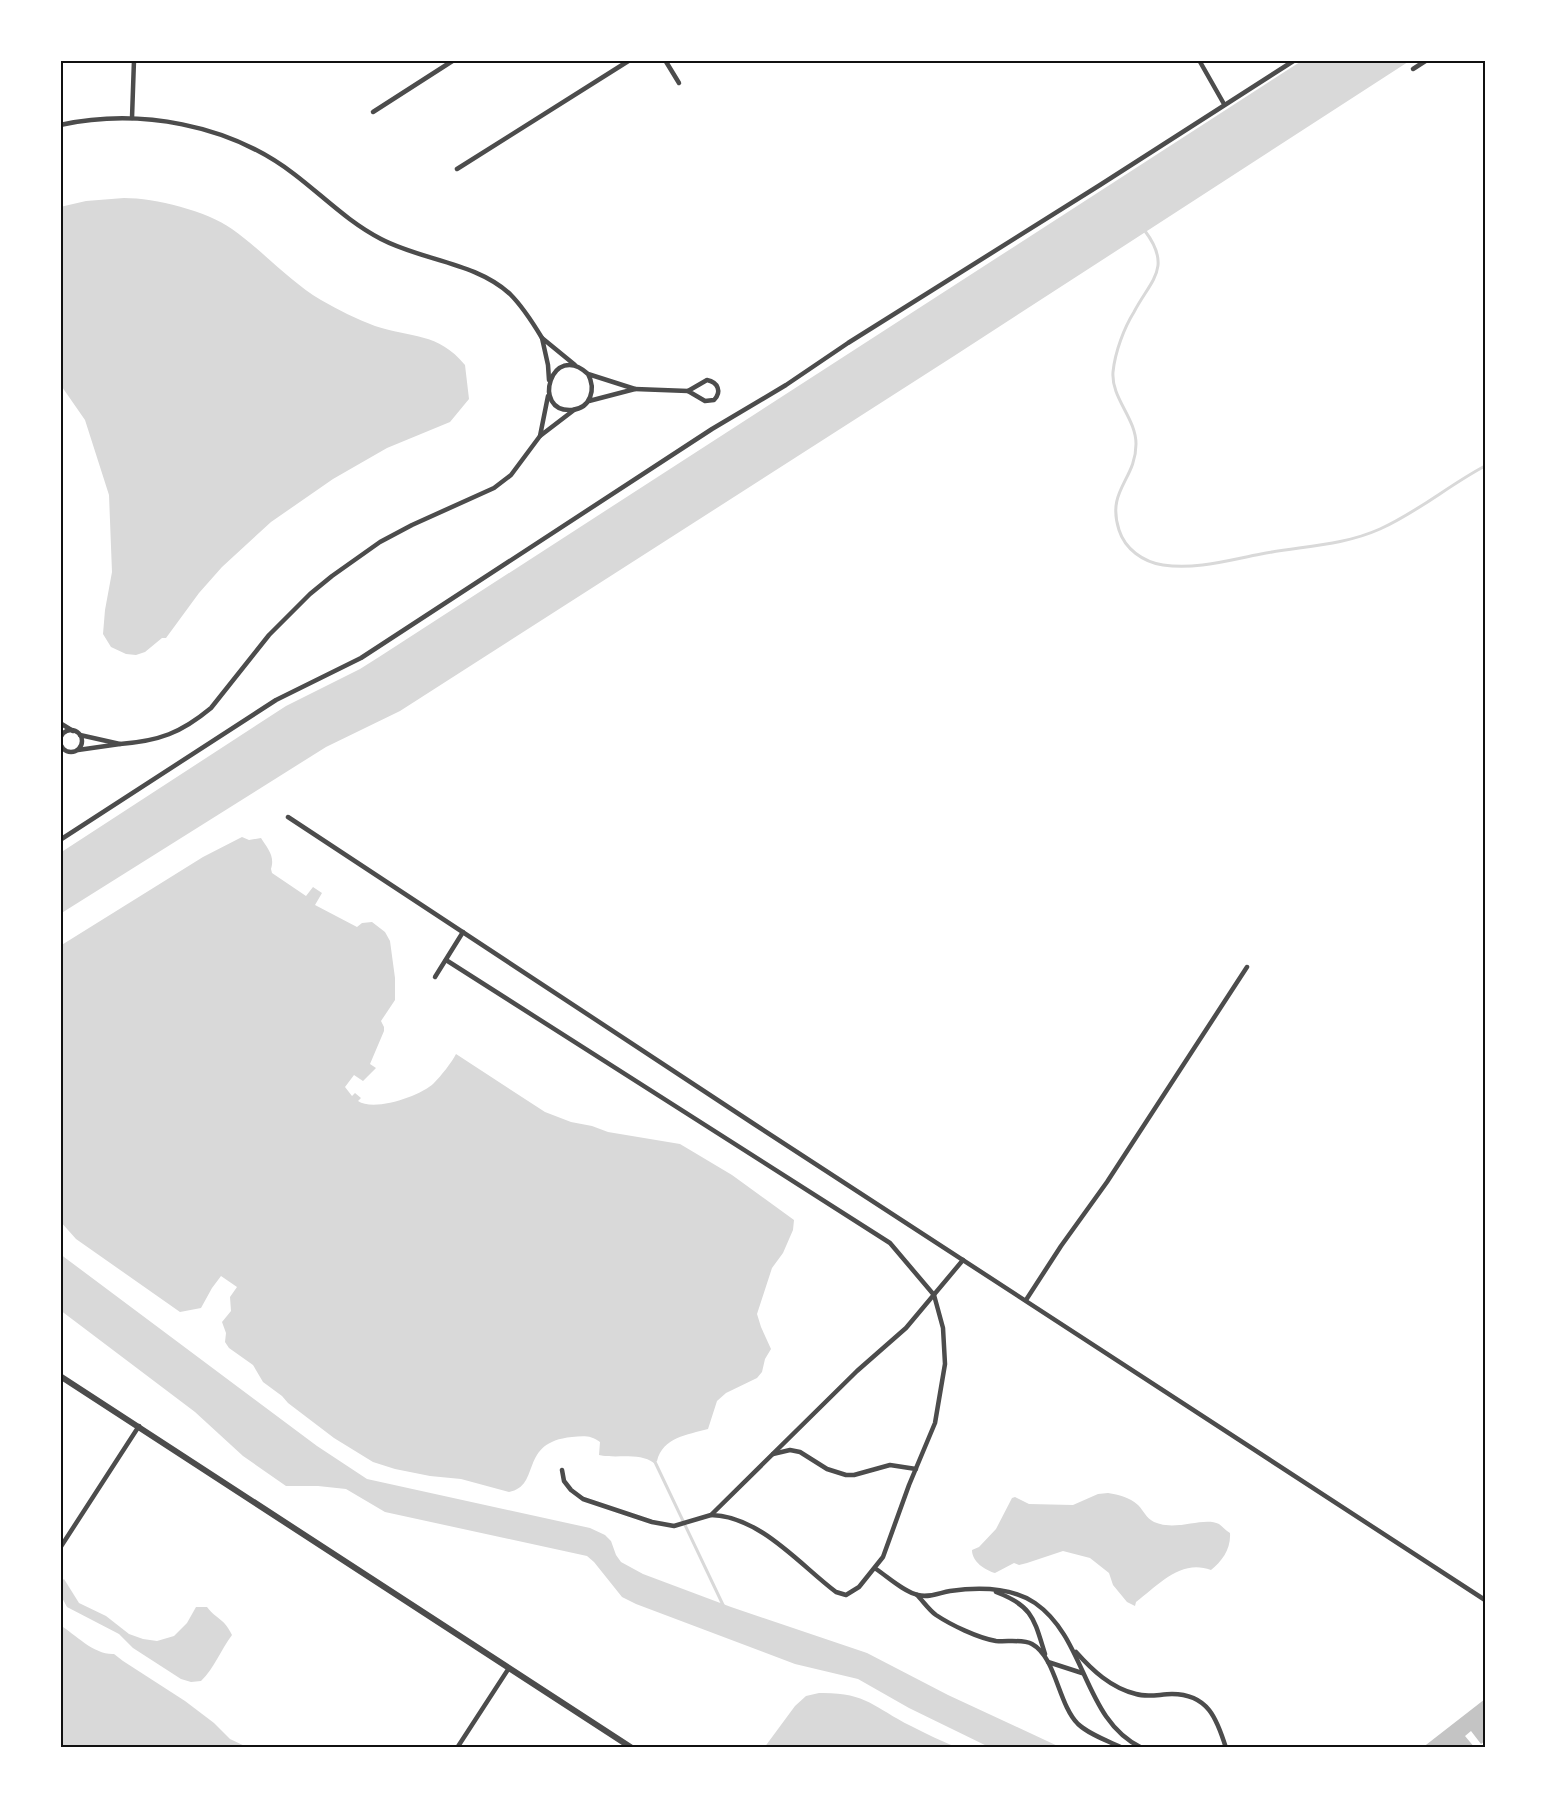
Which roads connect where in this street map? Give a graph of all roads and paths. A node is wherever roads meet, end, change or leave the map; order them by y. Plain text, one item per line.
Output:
1 (134, 60) edge
2 (454, 60) edge
3 (630, 60) edge
4 (664, 60) edge
5 (1199, 60) edge
6 (1295, 60) edge
7 (1427, 60) edge
8 (1413, 69) dead end
9 (679, 83) dead end
10 (1224, 104) junction
11 (373, 112) dead end
12 (132, 118) junction
13 (60, 125) edge
14 (457, 169) dead end
15 (542, 339) junction
16 (577, 367) junction
17 (588, 374) junction
18 (549, 380) junction
19 (635, 389) junction
20 (688, 391) junction
21 (549, 393) junction
22 (588, 401) junction
23 (574, 410) junction
24 (540, 436) junction
25 (60, 723) edge
26 (73, 730) junction
27 (61, 732) edge
28 (80, 735) junction
29 (60, 742) edge
30 (120, 744) junction
31 (78, 750) junction
32 (70, 752) junction
33 (60, 755) edge
34 (288, 817) dead end
35 (60, 840) edge
36 (463, 932) junction
37 (446, 960) junction
38 (1247, 967) dead end
39 (435, 977) dead end
40 (963, 1260) junction
41 (934, 1295) junction
42 (1026, 1300) junction
43 (60, 1376) edge
44 (139, 1426) junction
45 (773, 1454) junction
46 (916, 1469) junction
47 (562, 1470) dead end
48 (711, 1515) junction
49 (60, 1548) edge
50 (876, 1569) junction
51 (987, 1589) junction
52 (917, 1595) junction
53 (1485, 1600) edge
54 (1072, 1649) junction
55 (1048, 1662) junction
56 (509, 1668) junction
57 (1082, 1673) junction
58 (457, 1748) edge
59 (632, 1748) edge
60 (1123, 1748) edge
61 (1142, 1748) edge
62 (1226, 1748) edge

1 - 12 street
2 - 11 street
3 - 14 street
4 - 9 street
5 - 10 street
6 - 10 street
7 - 8 street
10 - 35 street
12 - 13 street
12 - 15 street
15 - 16 street
15 - 18 street
16 - 17 street
16 - 18 street
17 - 19 street
17 - 22 street
18 - 21 street
19 - 20 street
19 - 22 street
20 - 20 street
21 - 23 street
21 - 24 street
22 - 23 street
23 - 24 street
24 - 30 street
25 - 26 street
26 - 27 street
26 - 28 street
27 - 29 street
28 - 30 street
28 - 31 street
29 - 32 street
30 - 31 street
31 - 32 street
32 - 33 street
34 - 36 street
36 - 37 street
36 - 40 street
37 - 39 street
37 - 41 street
38 - 42 street
40 - 41 street
40 - 42 street
41 - 45 street
41 - 46 street
42 - 53 street
43 - 44 street
44 - 49 street
44 - 56 street
45 - 46 street
45 - 48 street
46 - 50 street
47 - 48 street
48 - 50 street
50 - 52 street
51 - 52 street
51 - 54 street
51 - 55 street
52 - 55 street
54 - 57 street
54 - 62 street
55 - 57 street
55 - 60 street
56 - 58 street
56 - 59 street
57 - 61 street

